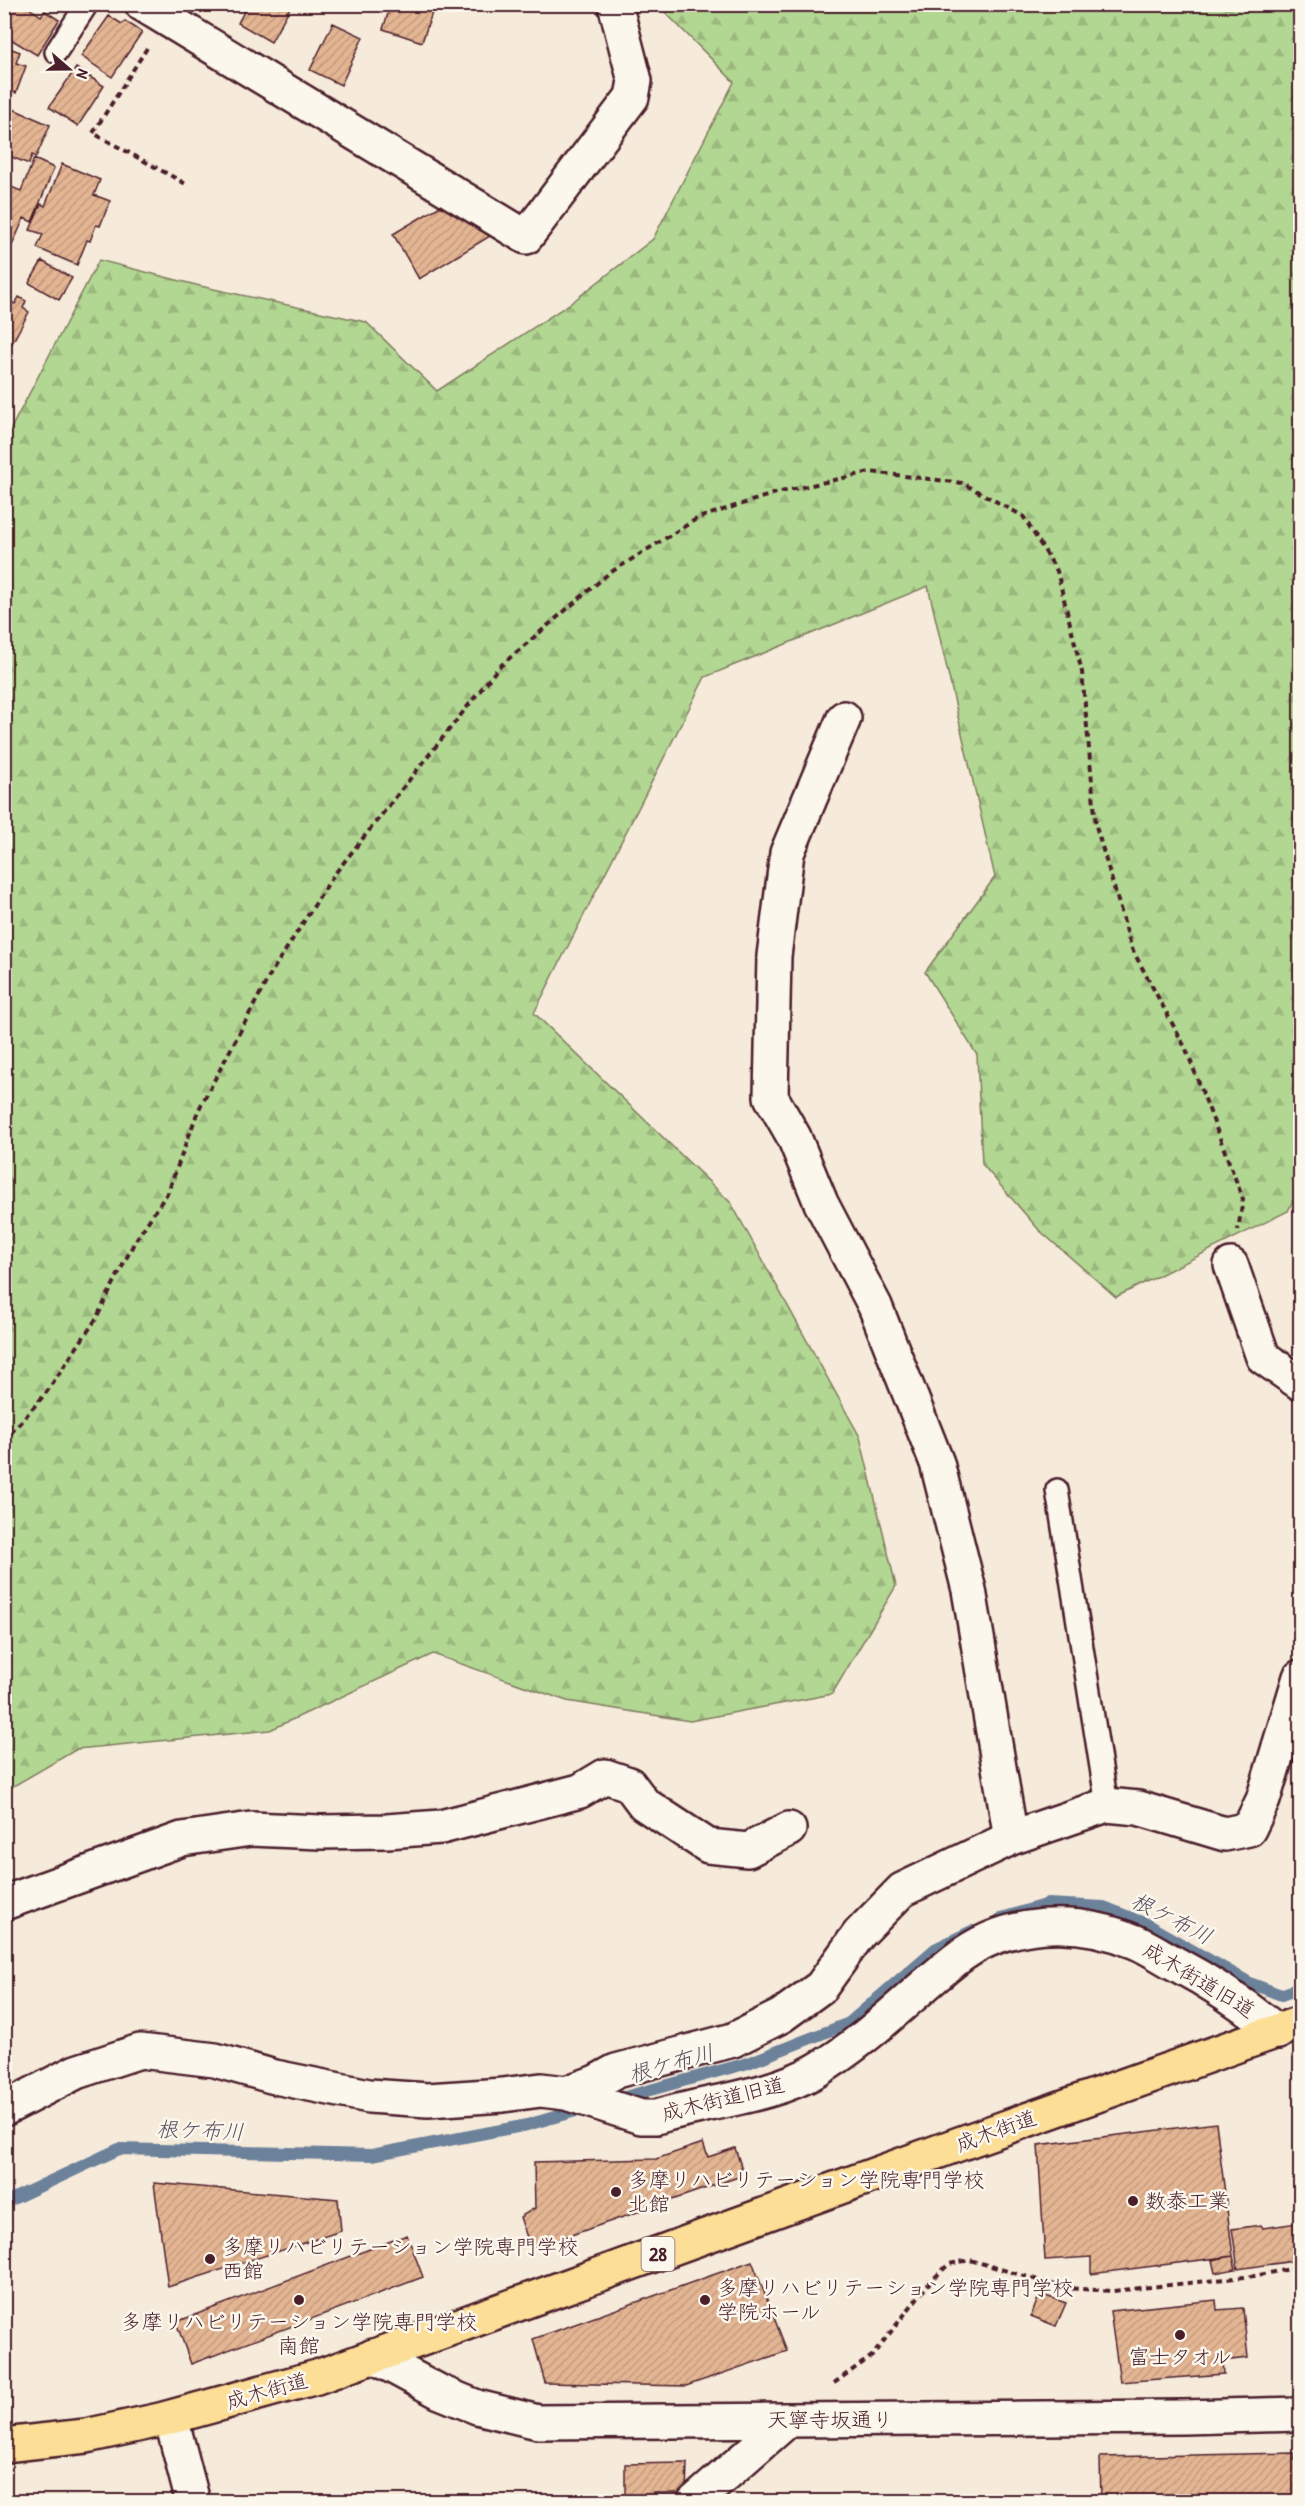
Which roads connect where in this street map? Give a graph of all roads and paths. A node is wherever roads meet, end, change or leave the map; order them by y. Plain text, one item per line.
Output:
1 (87, 4) edge
2 (615, 4) edge
3 (154, 12) edge
4 (56, 52) dead end
5 (186, 184) dead end
6 (844, 718) dead end
7 (1231, 1265) joint
8 (1300, 1383) edge
9 (4, 1441) edge
10 (1057, 1490) dead end
11 (1300, 1677) edge
12 (1107, 1806) junction
13 (789, 1829) dead end
14 (1011, 1838) junction
15 (4, 1903) edge
16 (1289, 2027) edge
17 (566, 2093) junction
18 (4, 2109) edge
19 (1300, 2267) edge
20 (373, 2356) junction
21 (831, 2385) dead end
22 (1300, 2414) edge
23 (171, 2418) junction
24 (788, 2420) junction
25 (4, 2445) edge
26 (193, 2502) edge
27 (694, 2502) edge

1 - 4 lane
2 - 3 street
3 - 5 path
6 - 14 street
7 - 8 street
7 - 9 path
10 - 12 lane
11 - 12 street
12 - 14 street
13 - 15 street
14 - 17 street
16 - 17 street, 成木街道旧道
16 - 20 main road, 成木街道 / 28
17 - 18 street, 成木街道旧道
19 - 21 path
20 - 23 main road, 成木街道 / 28
20 - 24 street, 天寧寺坂通り
22 - 24 street, 天寧寺坂通り
23 - 25 main road, 成木街道 / 28
23 - 26 street
24 - 27 street

